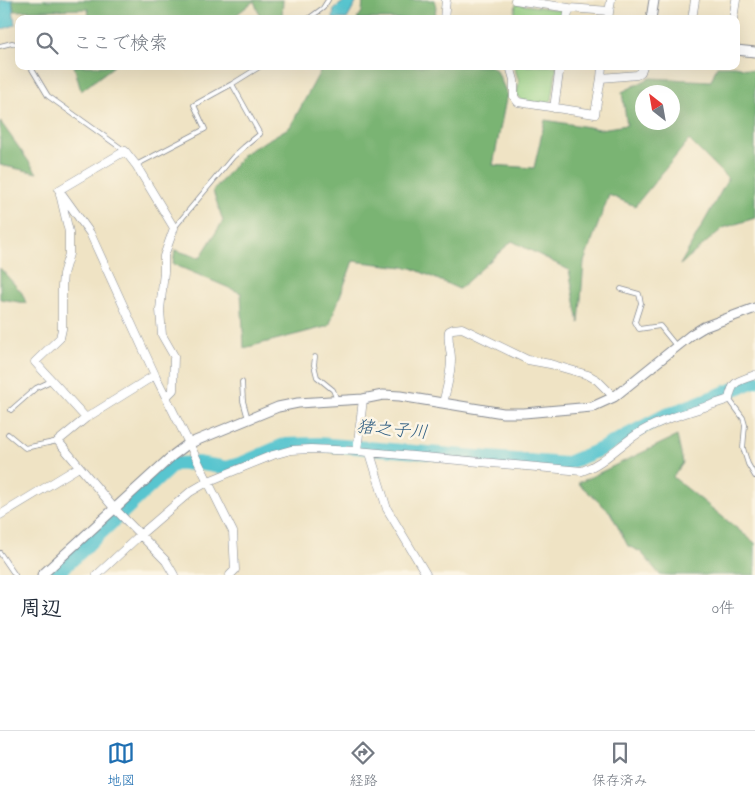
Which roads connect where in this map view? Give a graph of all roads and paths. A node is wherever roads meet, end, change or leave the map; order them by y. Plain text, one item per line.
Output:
1 (328, 0) edge
2 (446, 0) edge
3 (515, 0) edge
4 (611, 0) edge
5 (654, 0) edge
6 (695, 0) edge
7 (736, 0) edge
8 (569, 8) junction
9 (313, 15) edge
10 (444, 15) edge
11 (568, 15) edge
12 (609, 15) edge
13 (652, 15) edge
14 (693, 15) edge
15 (734, 15) edge
16 (15, 44) edge
17 (0, 46) edge
18 (740, 50) edge
19 (755, 52) edge
20 (32, 70) edge
21 (255, 70) edge
22 (511, 70) edge
23 (559, 70) edge
24 (602, 70) edge
25 (642, 70) edge
26 (601, 78) junction
27 (232, 84) junction
28 (554, 108) junction
29 (125, 151) junction
30 (136, 166) junction
31 (59, 190) junction
32 (174, 228) junction
33 (621, 289) dead end
34 (755, 308) edge
35 (677, 347) junction
36 (315, 357) dead end
37 (755, 375) edge
38 (155, 376) junction
39 (51, 381) junction
40 (242, 382) dead end
41 (730, 393) junction
42 (166, 396) junction
43 (614, 397) junction
44 (363, 399) junction
45 (336, 400) junction
46 (444, 403) junction
47 (10, 410) dead end
48 (86, 418) junction
49 (248, 419) junction
50 (8, 434) dead end
51 (58, 441) junction
52 (188, 444) junction
53 (357, 447) junction
54 (370, 453) junction
55 (79, 467) junction
56 (755, 476) edge
57 (209, 481) junction
58 (118, 512) junction
59 (0, 515) edge
60 (140, 534) junction
61 (0, 553) edge
62 (427, 574) edge
63 (15, 575) edge
64 (42, 575) edge
65 (96, 575) edge
66 (174, 575) edge
67 (230, 575) edge

1 - 9 lane
2 - 10 street
3 - 8 street
4 - 12 street
5 - 13 street
6 - 14 street
7 - 15 street
8 - 11 street
8 - 12 street
16 - 17 lane
18 - 19 street
20 - 29 lane
21 - 27 lane
22 - 28 street
23 - 28 street
24 - 26 street
25 - 26 street
26 - 28 street
27 - 30 lane
27 - 32 lane
29 - 30 street
29 - 31 street
30 - 32 street
31 - 38 street
31 - 39 street
32 - 42 street
33 - 35 lane
34 - 35 street
35 - 43 street
36 - 45 lane
37 - 41 street
38 - 42 street
38 - 48 street
39 - 47 lane
39 - 48 street
40 - 49 lane
41 - 54 street
41 - 56 lane
42 - 52 street
43 - 46 street
43 - 46 street
44 - 45 street
44 - 46 street
44 - 53 street
45 - 49 street
48 - 51 street
49 - 52 street
50 - 51 lane
51 - 55 street
52 - 57 street
52 - 58 street
53 - 54 street
53 - 57 street
54 - 62 street
55 - 58 street
55 - 59 street
57 - 60 street
57 - 67 street
58 - 60 street
58 - 64 street
60 - 65 street
60 - 66 street
61 - 63 lane

